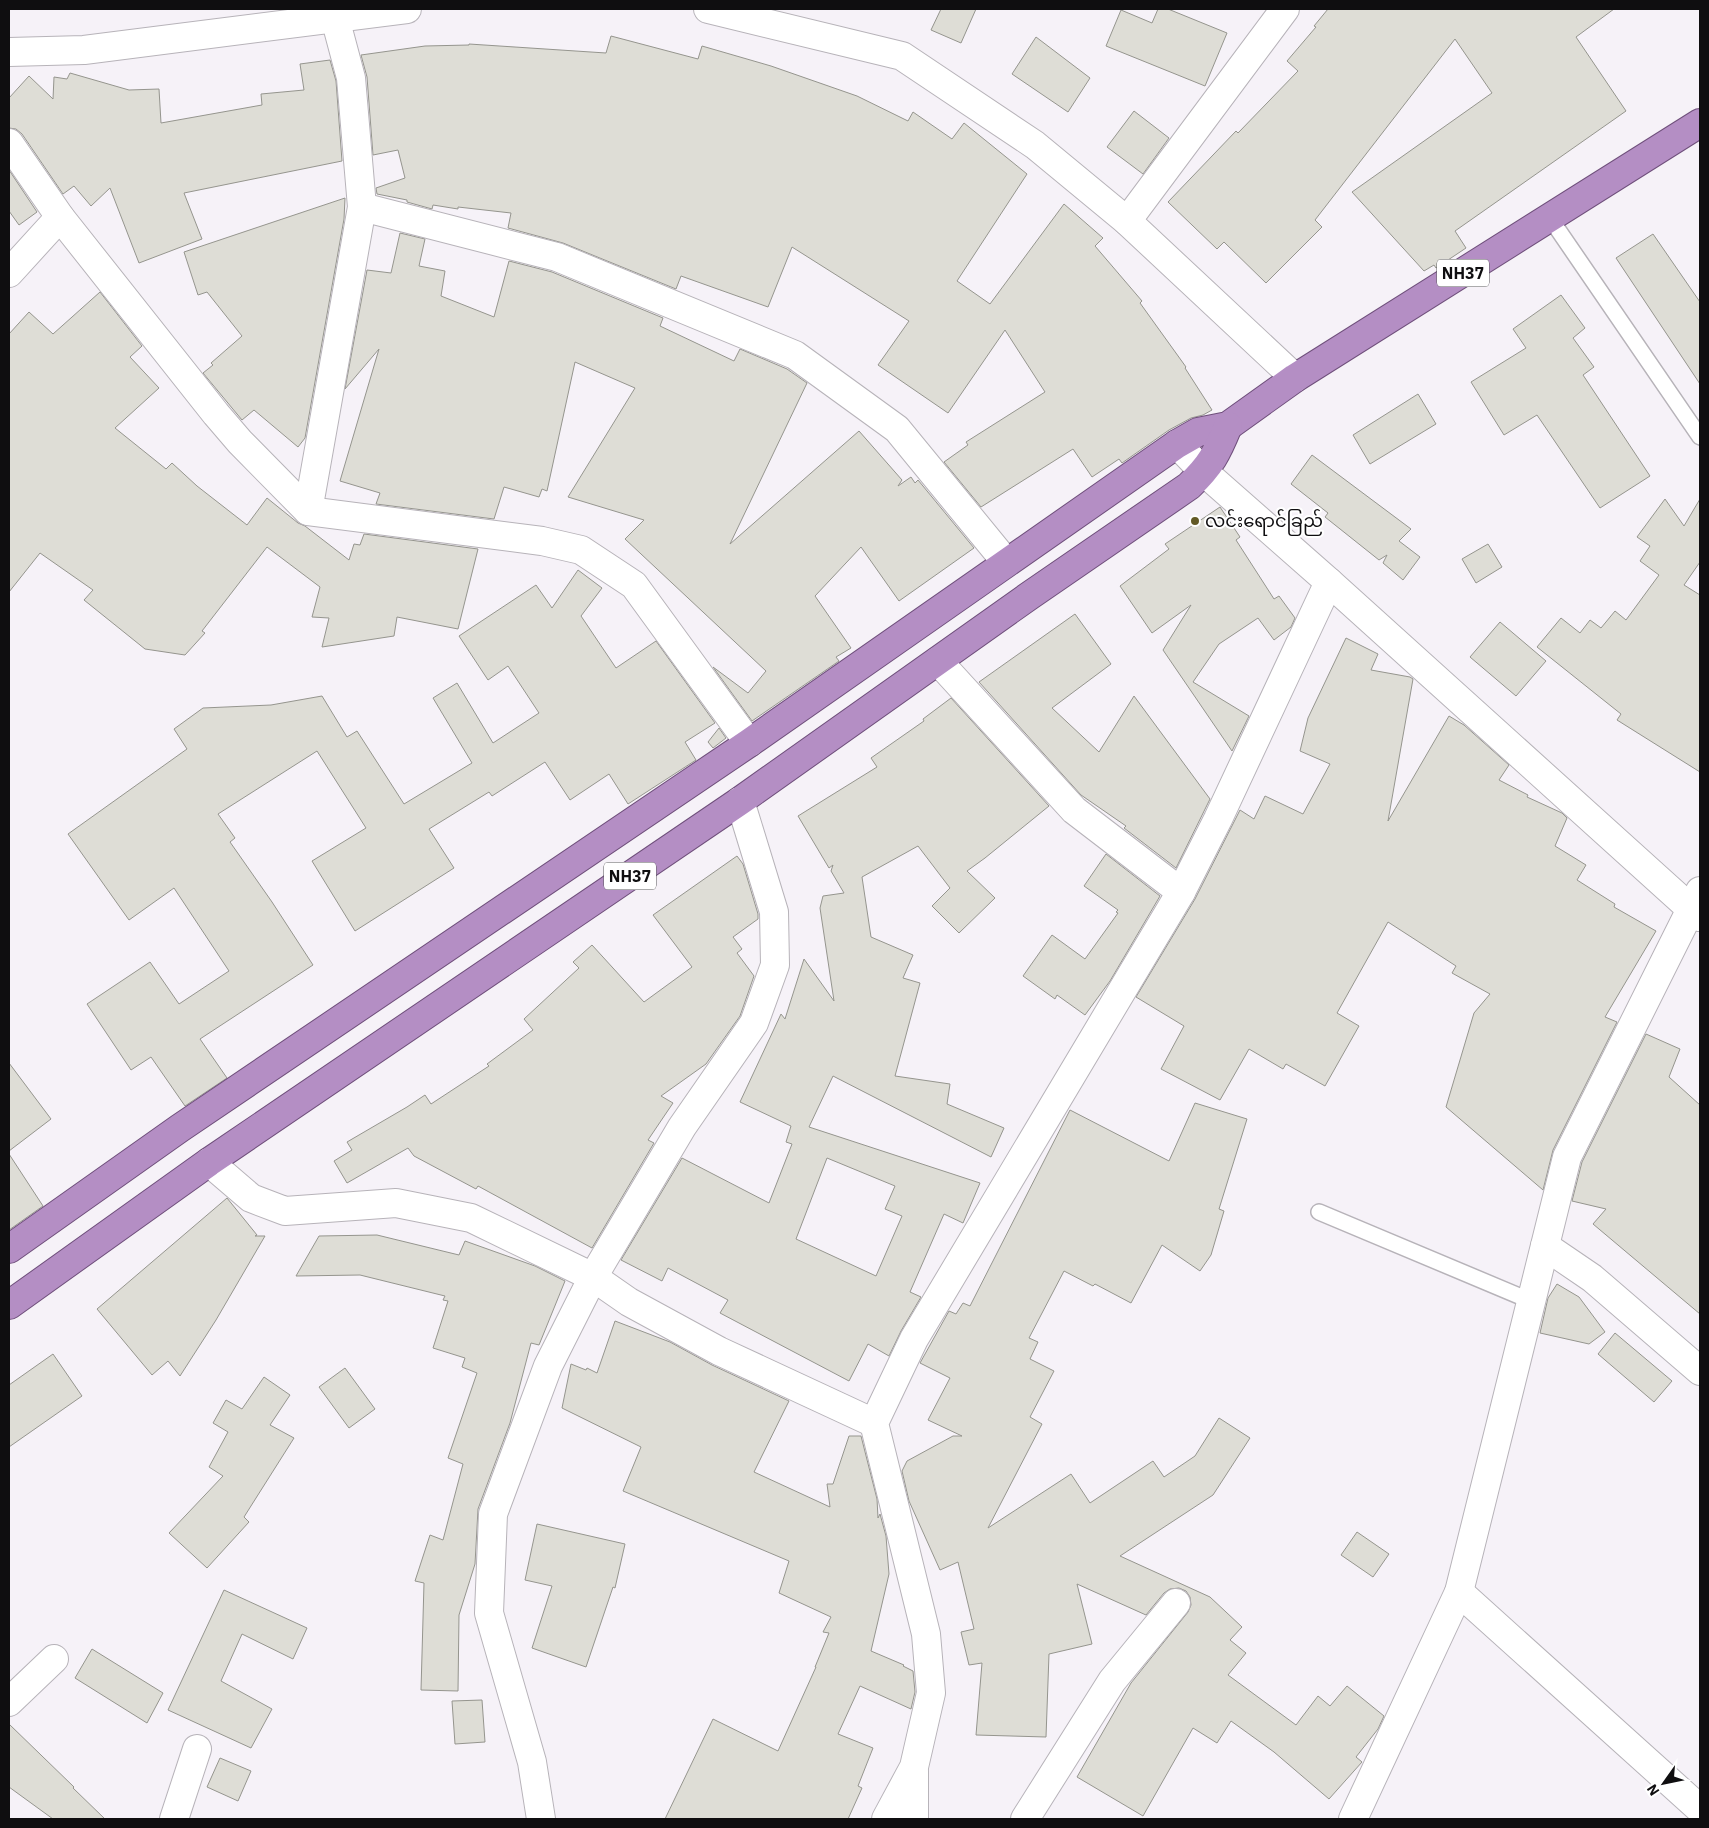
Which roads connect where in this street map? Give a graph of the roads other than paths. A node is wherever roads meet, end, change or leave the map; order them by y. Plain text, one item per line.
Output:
1 (407, 9) edge
2 (708, 9) edge
3 (1285, 9) edge
4 (367, 11) edge
5 (335, 18) junction
6 (9, 52) edge
7 (1700, 124) edge
8 (9, 143) edge
9 (362, 208) junction
10 (60, 217) junction
11 (1550, 218) junction
12 (1127, 221) junction
13 (9, 273) edge
14 (1296, 378) junction
15 (1228, 426) junction
16 (1700, 437) edge
17 (1177, 444) junction
18 (1204, 472) junction
19 (308, 511) junction
20 (1006, 562) junction
21 (1329, 582) junction
22 (938, 661) junction
23 (748, 743) junction
24 (740, 801) junction
25 (1181, 892) junction
26 (1697, 906) edge
27 (209, 1162) junction
28 (1320, 1212) dead end
29 (1545, 1246) junction
30 (9, 1249) edge
31 (594, 1277) junction
32 (1531, 1301) junction
33 (9, 1305) edge
34 (1700, 1371) edge
35 (874, 1423) junction
36 (1459, 1592) junction
37 (1176, 1602) dead end
38 (54, 1659) dead end
39 (9, 1702) edge
40 (197, 1749) dead end
41 (914, 1767) junction
42 (1700, 1808) edge
43 (174, 1819) edge
44 (542, 1819) edge
45 (886, 1819) edge
46 (914, 1819) edge
47 (1025, 1819) edge
48 (1353, 1819) edge

1 - 4 street
2 - 12 street
3 - 12 street
4 - 5 street
5 - 6 street
5 - 9 street
7 - 11 highway, NH37
8 - 10 street
9 - 19 street
9 - 20 street
10 - 13 street
10 - 19 street
11 - 14 highway, NH37
11 - 16 lane
12 - 14 street
14 - 15 highway, NH37
15 - 17 highway, NH37
15 - 18 highway, NH37
17 - 18 street
17 - 20 highway, NH37
18 - 21 street
18 - 22 highway, NH37
19 - 23 street
20 - 23 highway, NH37
21 - 25 street
21 - 26 street
22 - 24 highway, NH37
22 - 25 street
23 - 30 highway, NH37
24 - 27 highway, NH37
24 - 31 street
25 - 35 street
26 - 29 street
27 - 31 street
27 - 33 highway, NH37
28 - 32 lane
29 - 32 street
29 - 34 street
31 - 35 street
31 - 44 street
32 - 36 street
35 - 41 street
36 - 42 street
36 - 48 street
37 - 47 street
38 - 39 street
40 - 43 street
41 - 45 street
41 - 46 street

